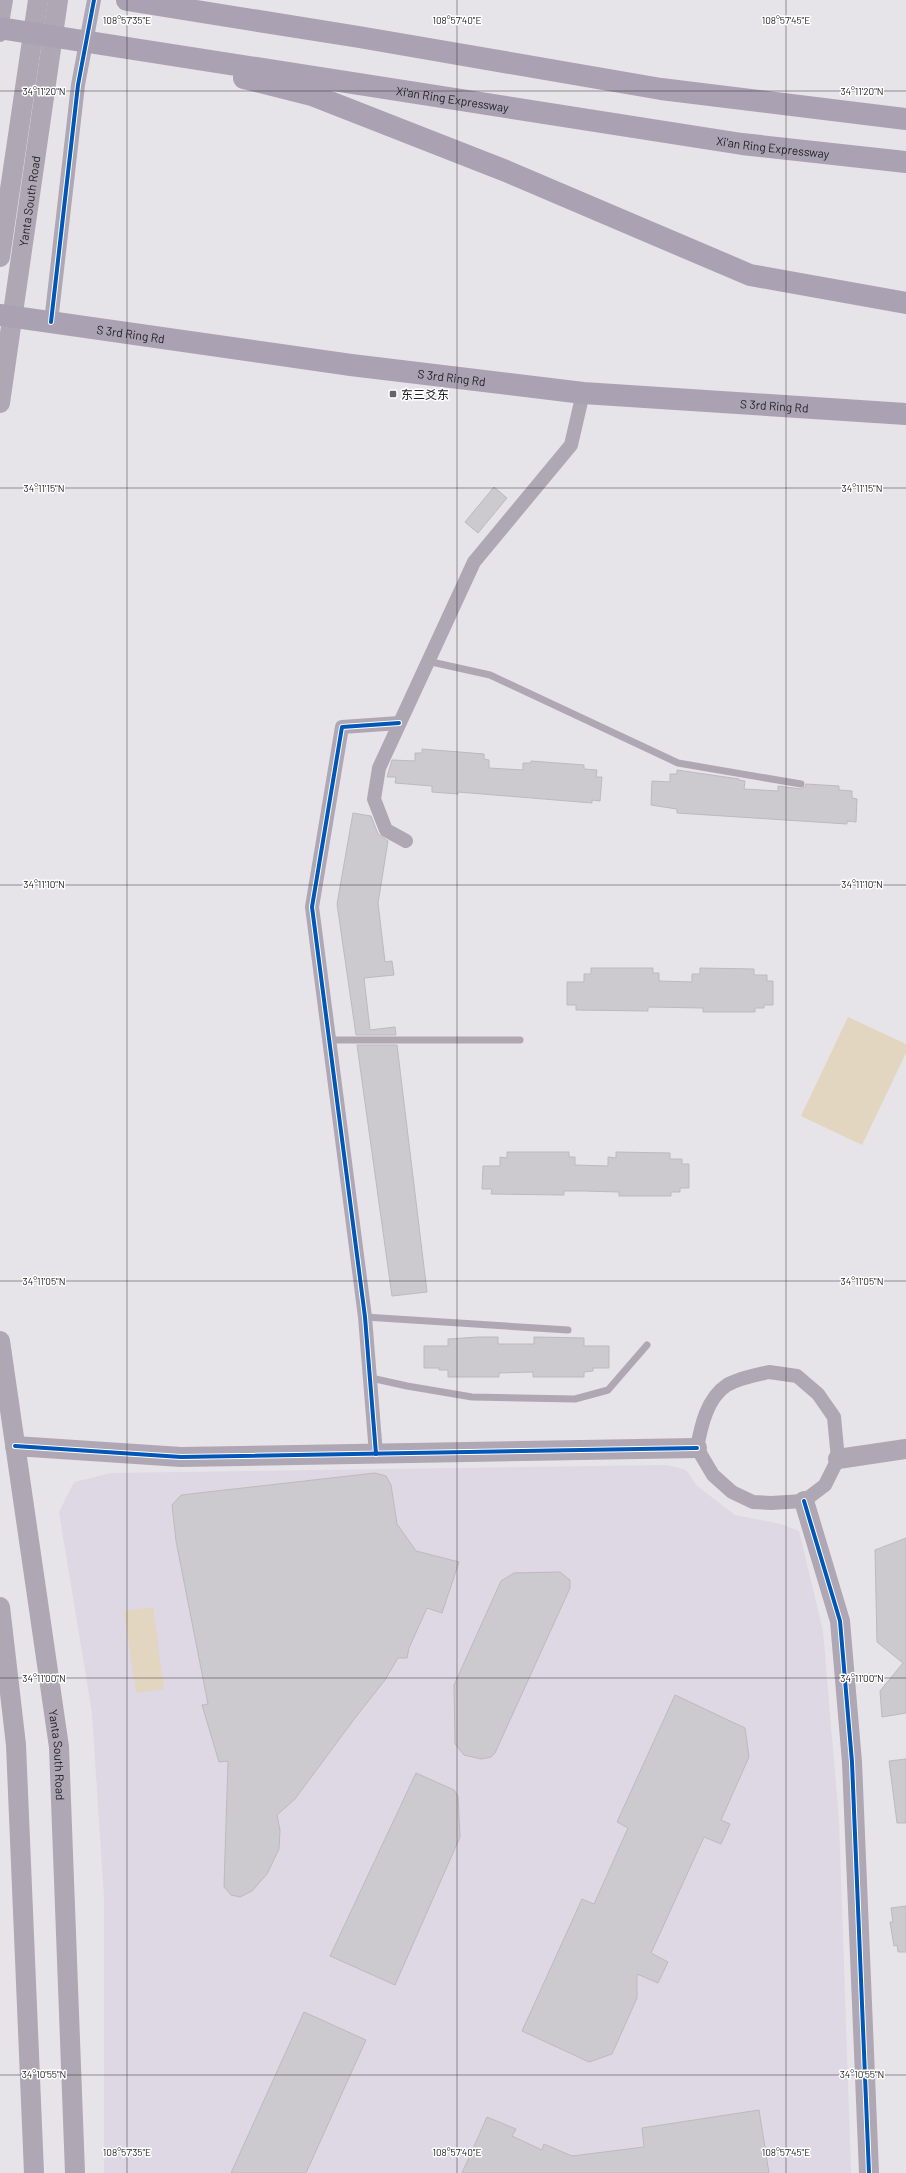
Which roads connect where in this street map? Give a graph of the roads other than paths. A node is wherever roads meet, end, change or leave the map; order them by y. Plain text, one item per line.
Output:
1 (6, 0) edge
2 (38, 0) edge
3 (58, 0) edge
4 (94, 0) edge
5 (126, 0) edge
6 (0, 28) edge
7 (0, 35) edge
8 (121, 47) junction
9 (906, 119) edge
10 (906, 162) edge
11 (0, 257) edge
12 (906, 303) edge
13 (6, 316) edge
14 (51, 322) junction
15 (583, 393) junction
16 (0, 403) edge
17 (906, 414) edge
18 (427, 661) junction
19 (399, 724) junction
20 (801, 784) dead end
21 (406, 841) dead end
22 (330, 1040) junction
23 (520, 1040) dead end
24 (366, 1317) junction
25 (568, 1330) dead end
26 (0, 1341) edge
27 (646, 1345) dead end
28 (371, 1378) junction
29 (15, 1446) junction
30 (697, 1448) junction
31 (906, 1449) edge
32 (376, 1454) junction
33 (838, 1459) junction
34 (804, 1501) junction
35 (0, 1607) edge
36 (34, 2173) edge
37 (75, 2173) edge
38 (869, 2173) edge

1 - 7 street
2 - 11 main road, Yanta South Road
3 - 13 main road, Yanta South Road
4 - 14 street
5 - 9 highway
6 - 8 highway, Xi'an Ring Expressway
8 - 10 highway, Xi'an Ring Expressway
8 - 12 highway
13 - 14 highway, S 3rd Ring Rd
13 - 16 main road, Yanta South Road
14 - 15 highway, S 3rd Ring Rd
15 - 17 highway, S 3rd Ring Rd
15 - 18 street
18 - 19 street
18 - 20 lane
19 - 21 street
19 - 22 street
22 - 23 lane
22 - 24 street
24 - 25 lane
24 - 28 street
26 - 29 main road, Yanta South Road
27 - 28 lane
28 - 32 street
29 - 32 main road
29 - 37 main road, Yanta South Road
30 - 32 main road
30 - 33 street
30 - 34 street
31 - 33 main road
33 - 34 street
34 - 38 main road
35 - 36 main road

